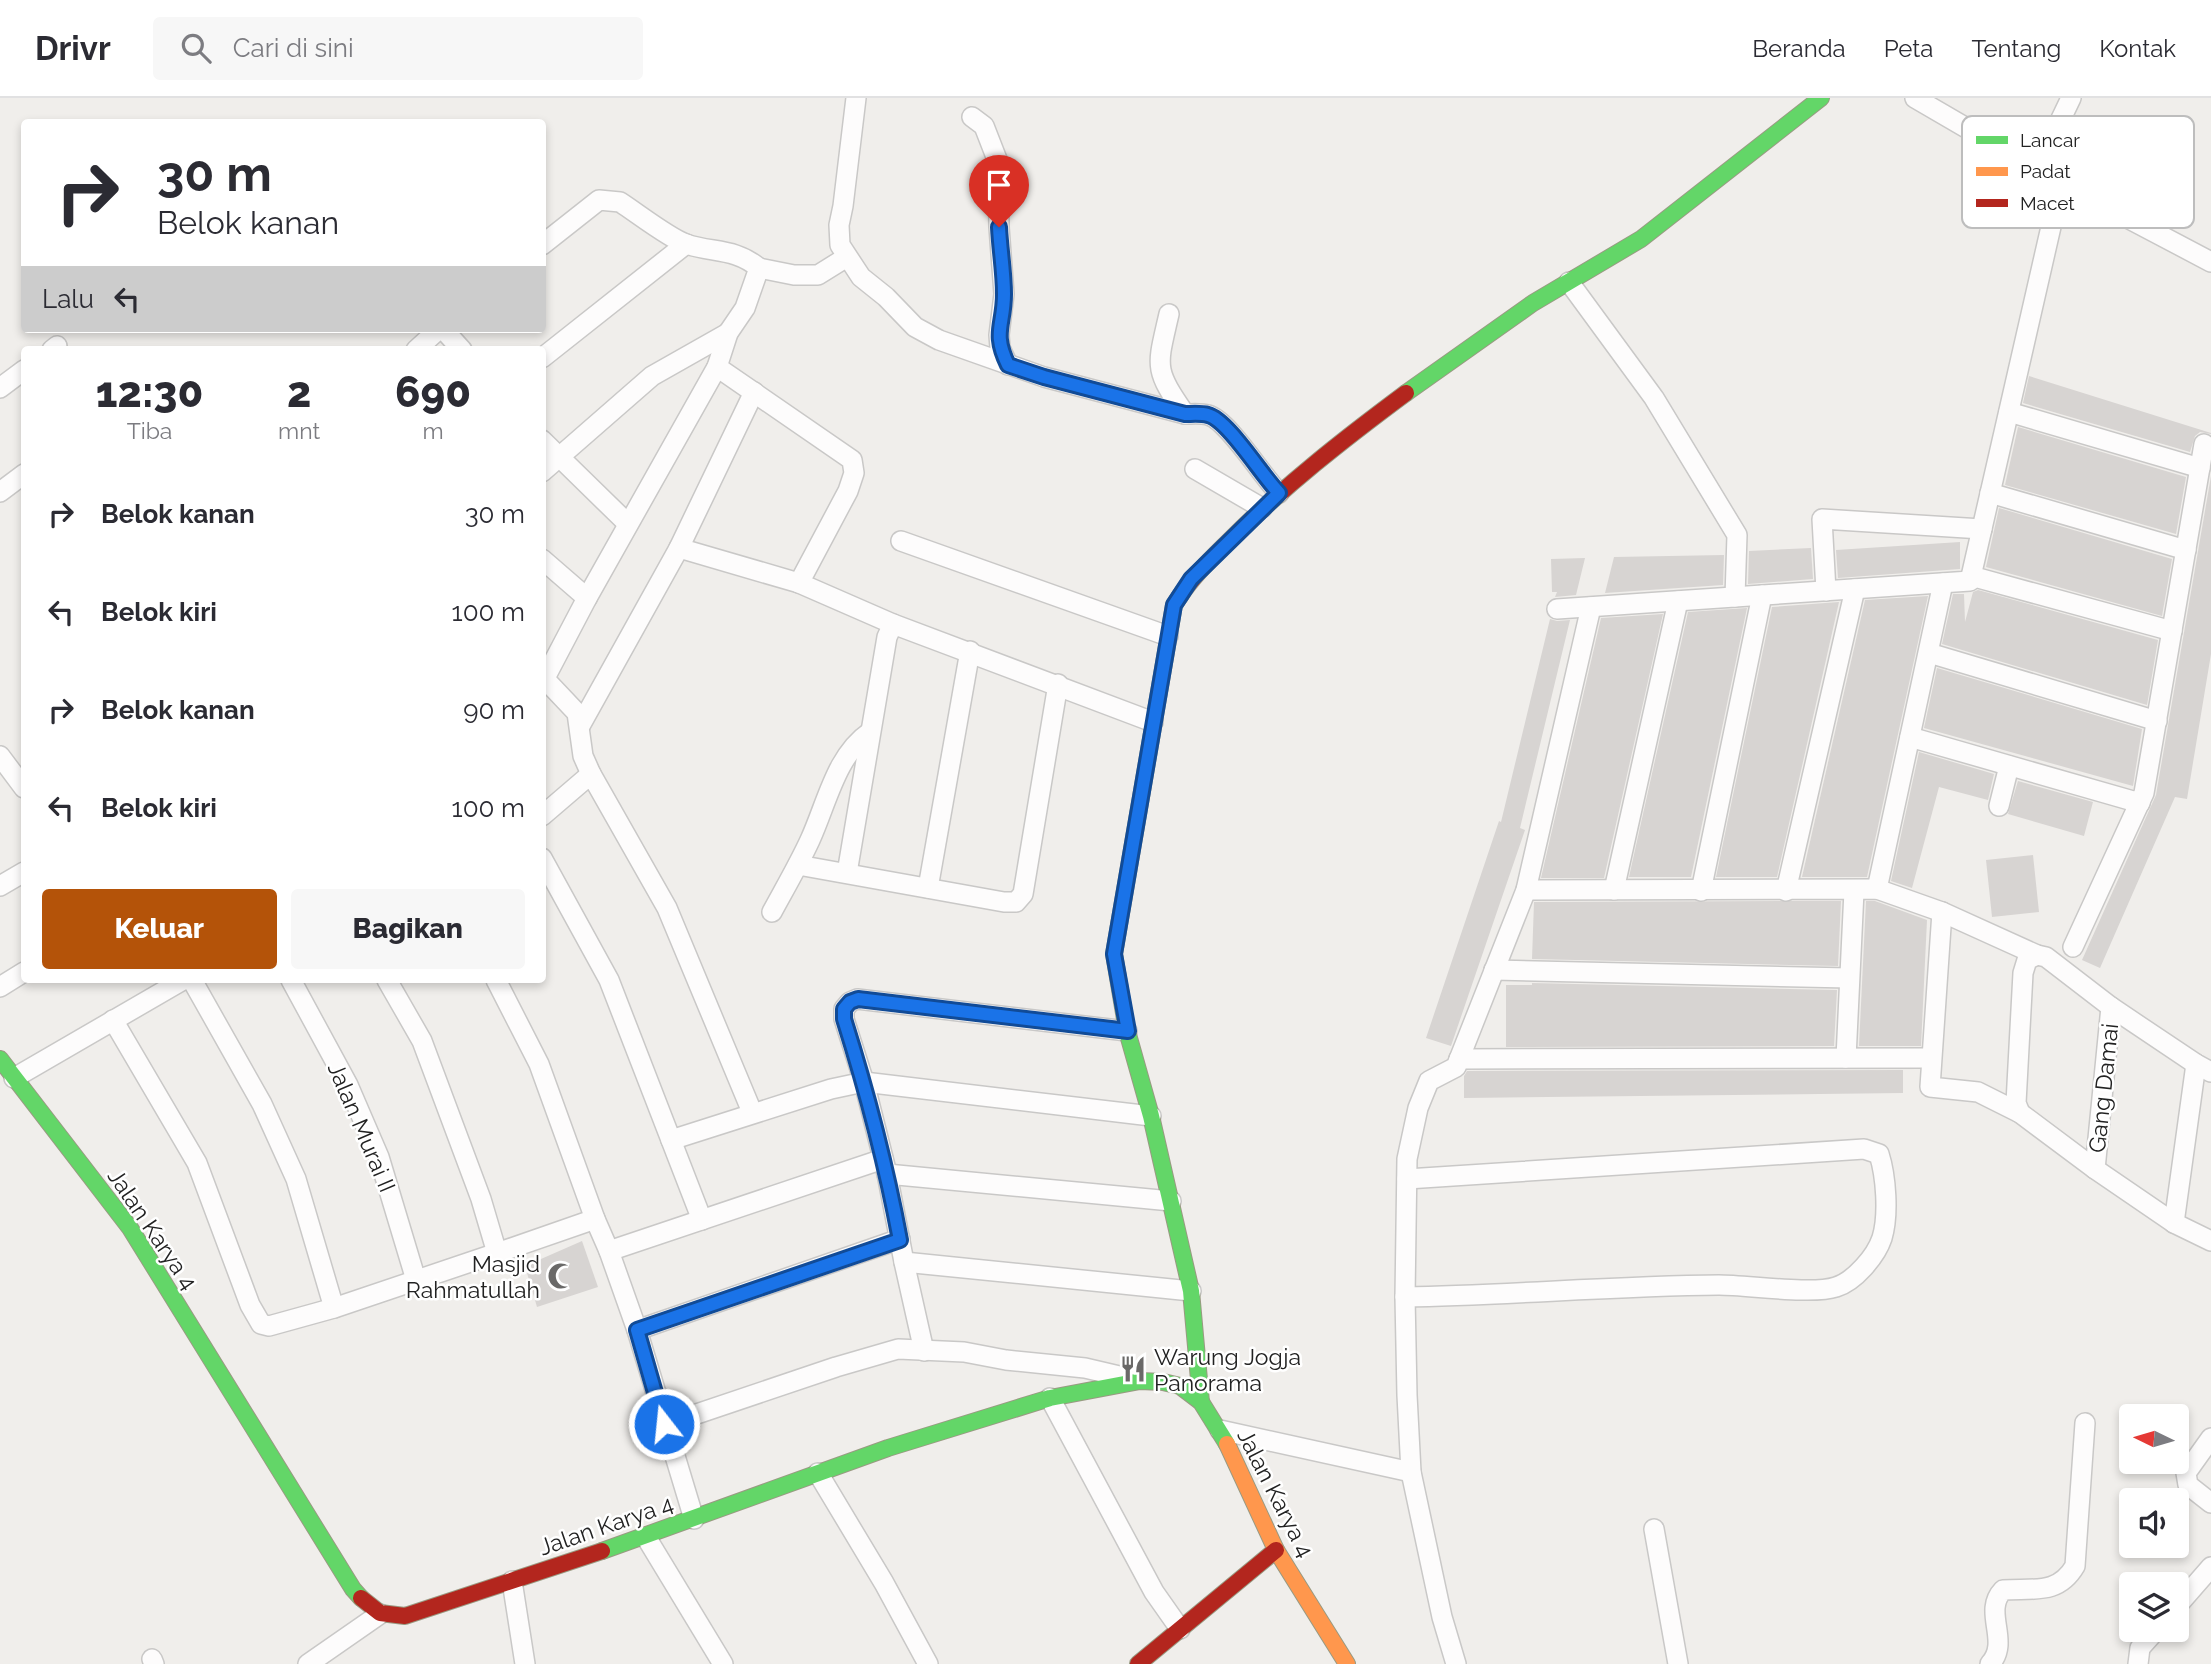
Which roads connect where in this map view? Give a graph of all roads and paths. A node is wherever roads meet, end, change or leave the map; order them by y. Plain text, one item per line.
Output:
1 (856, 98) edge
2 (1821, 98) edge
3 (1915, 98) edge
4 (2071, 98) edge
5 (2062, 116) edge
6 (972, 117) dead end
7 (1962, 125) edge
8 (2051, 228) edge
9 (2146, 228) edge
10 (546, 242) edge
11 (685, 244) junction
12 (846, 257) junction
13 (2211, 262) edge
14 (760, 268) junction
15 (1569, 282) junction
16 (1169, 314) dead end
17 (436, 333) edge
18 (445, 333) edge
19 (728, 333) junction
20 (421, 346) edge
21 (458, 346) edge
22 (546, 355) edge
23 (1008, 365) junction
24 (717, 367) junction
25 (21, 372) edge
26 (0, 388) edge
27 (754, 392) junction
28 (2009, 412) junction
29 (1185, 414) junction
30 (546, 444) edge
31 (2204, 444) dead end
32 (558, 457) junction
33 (546, 468) edge
34 (2200, 468) junction
35 (1195, 469) dead end
36 (21, 476) edge
37 (0, 492) edge
38 (1279, 493) junction
39 (1990, 493) junction
40 (1262, 508) junction
41 (628, 524) junction
42 (1982, 529) junction
43 (901, 541) dead end
44 (679, 548) junction
45 (2186, 550) junction
46 (546, 562) edge
47 (1971, 576) junction
48 (800, 583) junction
49 (1943, 583) junction
50 (1855, 589) junction
51 (1826, 591) junction
52 (1762, 595) junction
53 (1735, 597) junction
54 (587, 598) junction
55 (1678, 601) junction
56 (1591, 607) junction
57 (1557, 609) dead end
58 (893, 624) junction
59 (2172, 631) junction
60 (1168, 636) junction
61 (970, 651) junction
62 (1929, 653) junction
63 (546, 673) edge
64 (546, 679) edge
65 (1058, 684) junction
66 (2157, 721) junction
67 (1153, 722) junction
68 (580, 726) junction
69 (870, 732) junction
70 (1910, 737) junction
71 (0, 756) edge
72 (2009, 766) junction
73 (591, 775) junction
74 (21, 784) edge
75 (2140, 803) junction
76 (1999, 806) dead end
77 (546, 813) edge
78 (546, 865) edge
79 (798, 865) junction
80 (847, 873) junction
81 (21, 874) edge
82 (0, 886) edge
83 (928, 888) junction
84 (1877, 889) junction
85 (1525, 890) junction
86 (1614, 890) junction
87 (1700, 891) junction
88 (1786, 891) junction
89 (1854, 891) junction
90 (772, 912) dead end
91 (1942, 912) junction
92 (2073, 947) dead end
93 (2037, 955) junction
94 (1494, 970) junction
95 (21, 974) edge
96 (1849, 978) junction
97 (178, 983) edge
98 (194, 983) edge
99 (293, 983) edge
100 (389, 983) edge
101 (498, 983) edge
102 (0, 986) edge
103 (2111, 1007) junction
104 (113, 1020) junction
105 (1128, 1031) junction
106 (1846, 1058) junction
107 (1931, 1058) junction
108 (0, 1059) edge
109 (1460, 1059) junction
110 (2203, 1068) edge
111 (14, 1077) junction
112 (864, 1082) junction
113 (752, 1112) junction
114 (2020, 1113) junction
115 (1151, 1116) junction
116 (671, 1140) junction
117 (885, 1166) junction
118 (2095, 1169) junction
119 (1406, 1179) junction
120 (1171, 1201) junction
121 (595, 1219) junction
122 (702, 1220) junction
123 (2174, 1223) junction
124 (900, 1240) junction
125 (2211, 1241) edge
126 (609, 1251) junction
127 (497, 1253) junction
128 (904, 1262) junction
129 (416, 1280) junction
130 (1191, 1291) junction
131 (1405, 1297) junction
132 (334, 1308) junction
133 (637, 1330) junction
134 (924, 1350) junction
135 (1140, 1381) junction
136 (1050, 1398) junction
137 (1201, 1402) junction
138 (2085, 1423) dead end
139 (664, 1424) junction
140 (1220, 1430) junction
141 (2211, 1438) edge
142 (818, 1472) junction
143 (1411, 1472) junction
144 (2211, 1503) edge
145 (694, 1519) junction
146 (1654, 1528) dead end
147 (646, 1536) junction
148 (1276, 1550) junction
149 (2211, 1567) edge
150 (512, 1581) junction
151 (2189, 1592) edge
152 (380, 1614) junction
153 (1180, 1629) junction
154 (2145, 1642) edge
155 (313, 1663) edge
156 (525, 1664) edge
157 (723, 1664) edge
158 (928, 1664) edge
159 (1138, 1664) edge
160 (1347, 1664) edge
161 (1456, 1664) edge
162 (1678, 1664) edge
163 (1990, 1664) edge
164 (2138, 1664) edge

1 - 12 street
2 - 15 main road
3 - 7 street
4 - 5 street
6 - 23 street
8 - 28 street
9 - 13 street
10 - 11 street
11 - 14 street
11 - 22 street
12 - 14 street
12 - 23 street
14 - 19 street
15 - 38 main road
15 - 53 street
16 - 29 street
17 - 20 street
18 - 21 street
19 - 24 street
19 - 32 street
23 - 29 street
24 - 27 street
24 - 41 street
25 - 26 street
27 - 44 street
27 - 48 street
28 - 34 street
28 - 39 street
29 - 38 street
30 - 32 street
31 - 34 street
32 - 33 street
32 - 41 street
34 - 45 street
35 - 40 street
36 - 37 street
38 - 40 main road
39 - 42 street
39 - 45 street
40 - 60 main road
41 - 54 street
42 - 47 street
42 - 51 street
43 - 60 street
44 - 48 street
44 - 68 street
45 - 59 street
46 - 54 street
47 - 49 street
47 - 59 street
48 - 58 street
49 - 50 street
49 - 62 street
50 - 51 street
50 - 88 street
51 - 52 street
52 - 53 street
52 - 87 street
53 - 55 street
54 - 63 street
55 - 56 street
55 - 86 street
56 - 57 street
56 - 85 street
58 - 61 street
58 - 69 street
59 - 66 street
60 - 67 main road
61 - 65 street
61 - 83 street
62 - 66 street
62 - 70 street
64 - 68 street
65 - 67 street
65 - 83 street
66 - 75 street
67 - 105 main road
68 - 73 street
69 - 79 street
69 - 80 street
70 - 72 street
70 - 84 street
71 - 74 street
72 - 75 street
72 - 76 street
73 - 77 street
73 - 113 street
75 - 92 street
78 - 116 street
79 - 80 street
79 - 90 street
80 - 83 street
81 - 82 street
84 - 89 street
84 - 91 street
85 - 86 street
85 - 94 street
86 - 87 street
87 - 88 street
88 - 89 street
89 - 96 street
91 - 93 street
91 - 107 street
93 - 103 street
93 - 114 street
94 - 96 street
94 - 109 street
95 - 102 street
96 - 106 street
97 - 104 street
98 - 132 street
99 - 129 street, Jalan Murai II
100 - 127 street
101 - 121 street
103 - 110 street
103 - 118 street, Gang Damai
104 - 111 street
104 - 132 street
105 - 112 street
105 - 115 main road
106 - 107 street
106 - 109 street
107 - 114 street
108 - 111 main road, Jalan Karya 4
109 - 119 street
110 - 123 street
111 - 152 main road, Jalan Karya 4
112 - 113 street
112 - 115 street
112 - 117 street
113 - 116 street
114 - 118 street
115 - 120 main road
116 - 122 street
117 - 120 street
117 - 122 street
117 - 124 street
118 - 123 street
119 - 131 street
119 - 131 street
120 - 130 main road
121 - 126 street
121 - 127 street
122 - 126 street
123 - 125 street
124 - 128 street
124 - 133 street
126 - 133 street
127 - 129 street
128 - 130 street
128 - 134 street
129 - 132 street
130 - 137 main road
131 - 143 street
133 - 139 street
134 - 135 street
134 - 139 street
135 - 136 main road, Jalan Karya 4
135 - 137 main road, Jalan Karya 4
136 - 142 main road, Jalan Karya 4
136 - 153 street
137 - 140 main road, Jalan Karya 4
138 - 163 street
139 - 145 street
140 - 143 street
140 - 148 main road, Jalan Karya 4
141 - 144 street
142 - 145 main road, Jalan Karya 4
142 - 158 street
143 - 161 street
145 - 147 main road, Jalan Karya 4
146 - 162 street
147 - 150 main road, Jalan Karya 4
147 - 157 street
148 - 153 main road
148 - 160 main road, Jalan Karya 4
149 - 151 street
150 - 152 main road, Jalan Karya 4
150 - 156 street
152 - 155 street
153 - 159 main road
154 - 164 street

